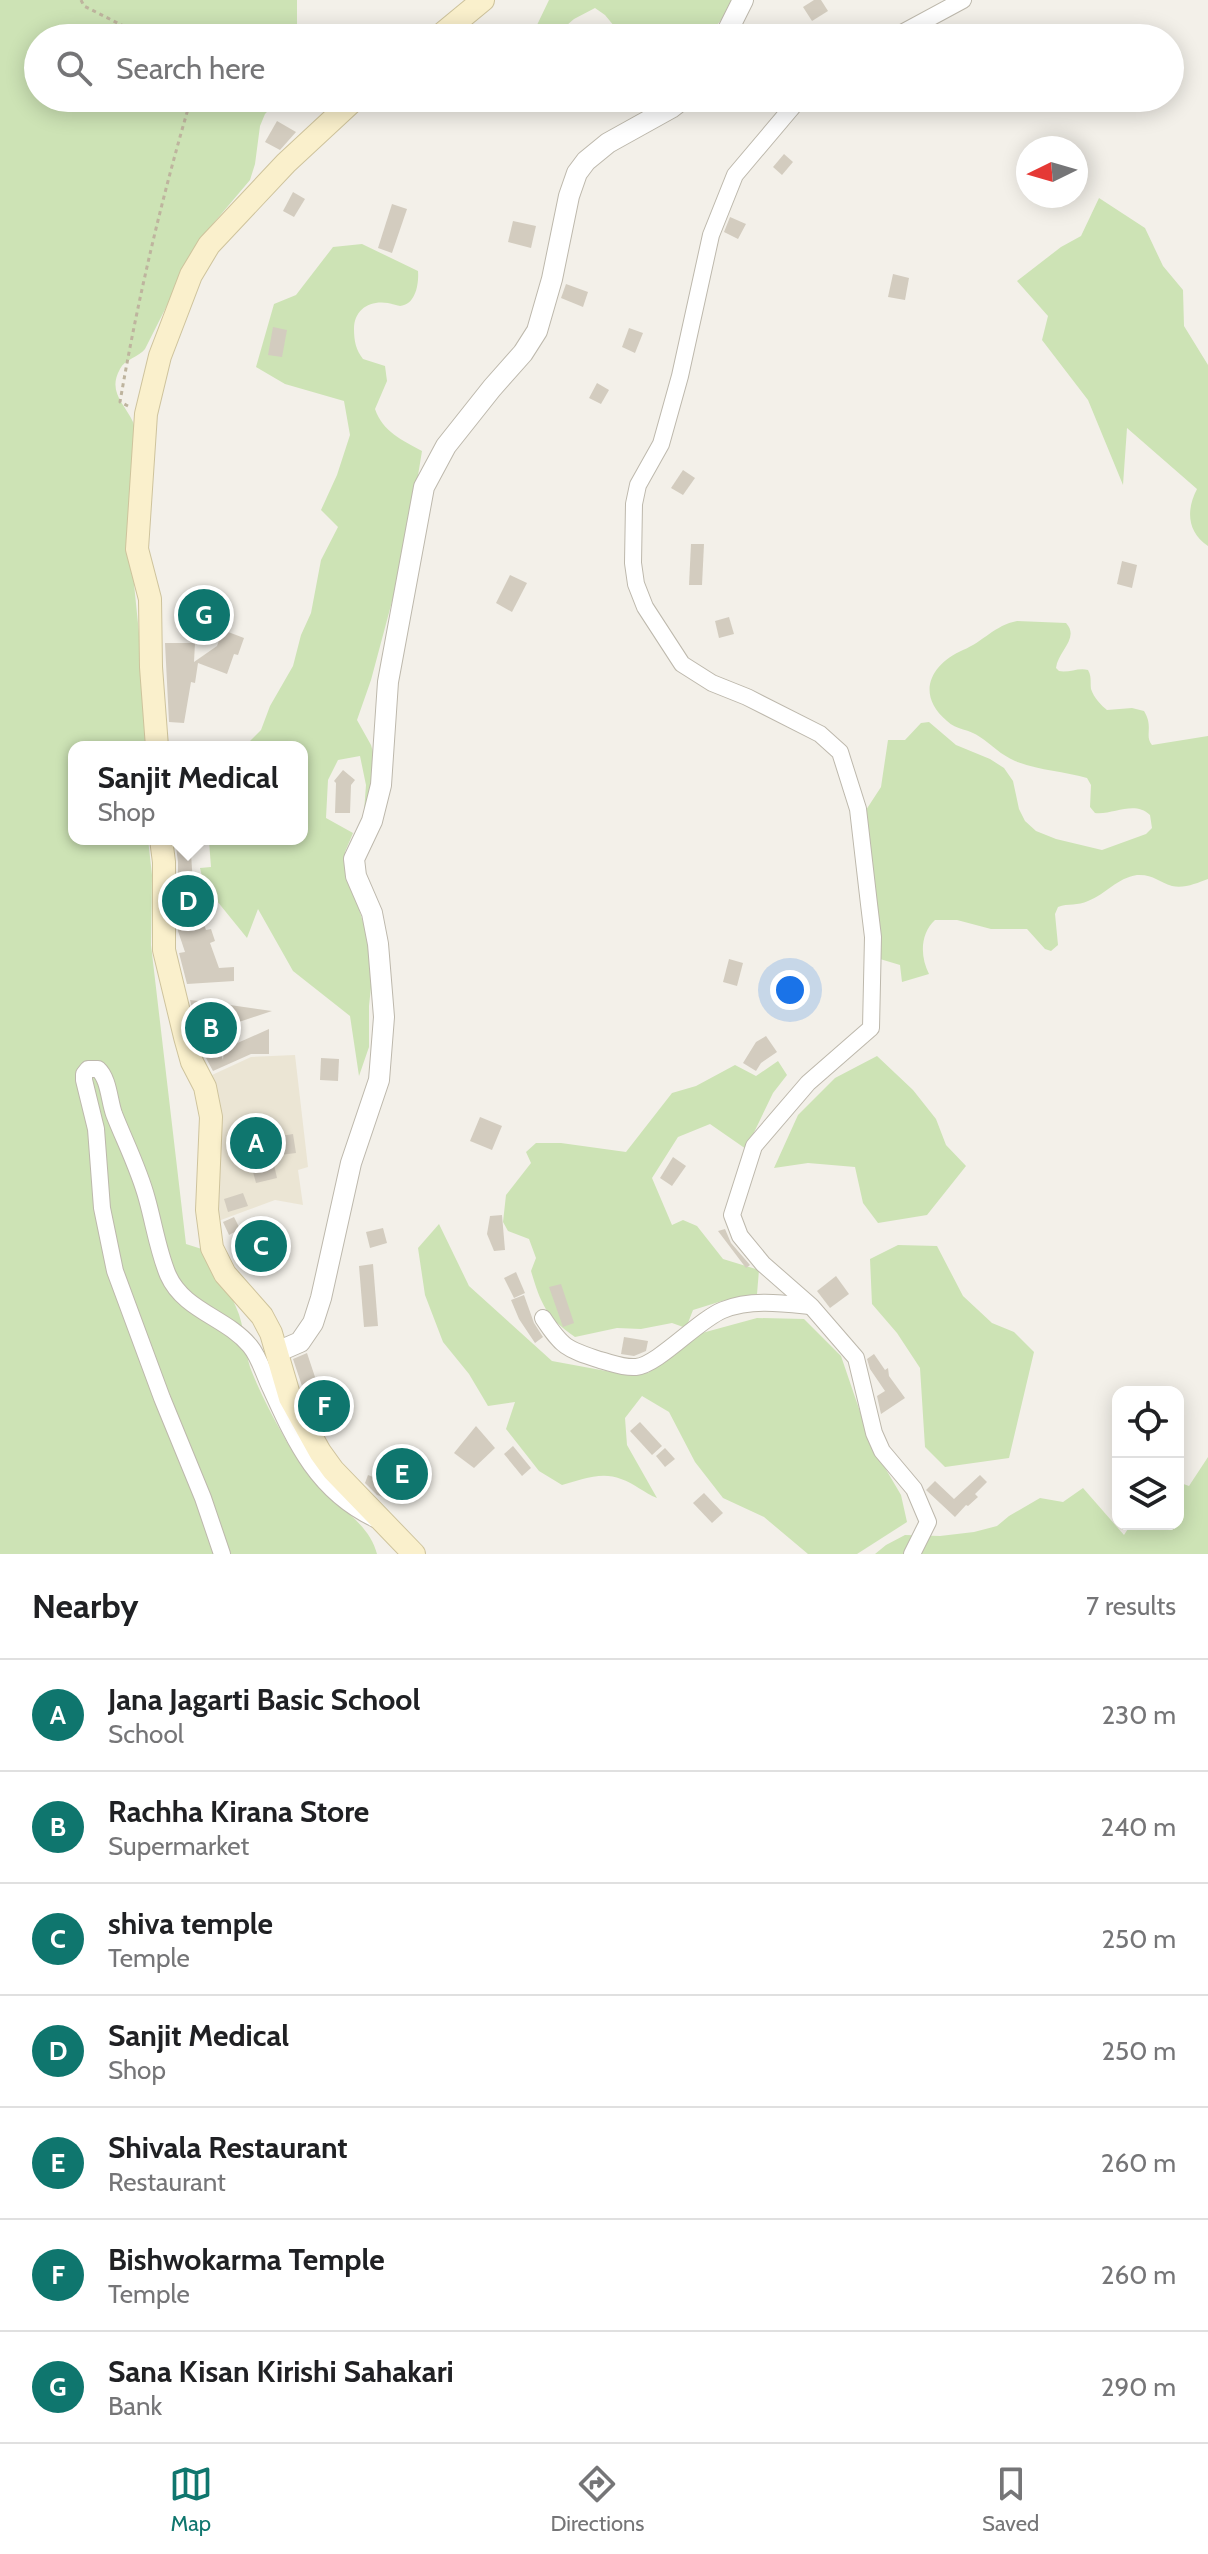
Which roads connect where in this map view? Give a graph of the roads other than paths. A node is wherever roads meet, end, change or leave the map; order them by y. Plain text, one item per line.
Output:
1 (483, 0) edge
2 (743, 0) edge
3 (963, 0) edge
4 (454, 24) edge
5 (731, 24) edge
6 (919, 24) edge
7 (341, 112) edge
8 (664, 112) edge
9 (788, 112) edge
10 (157, 741) edge
11 (162, 845) edge
12 (811, 1306) junction
13 (543, 1318) dead end
14 (277, 1352) junction
15 (384, 1523) junction
16 (222, 1554) edge
17 (414, 1554) edge
18 (912, 1554) edge

1 - 4 main road
2 - 5 street
3 - 6 street
7 - 10 main road
8 - 14 street
9 - 12 street
11 - 14 main road
12 - 13 street
12 - 18 street
14 - 15 main road
15 - 16 street
15 - 17 main road

